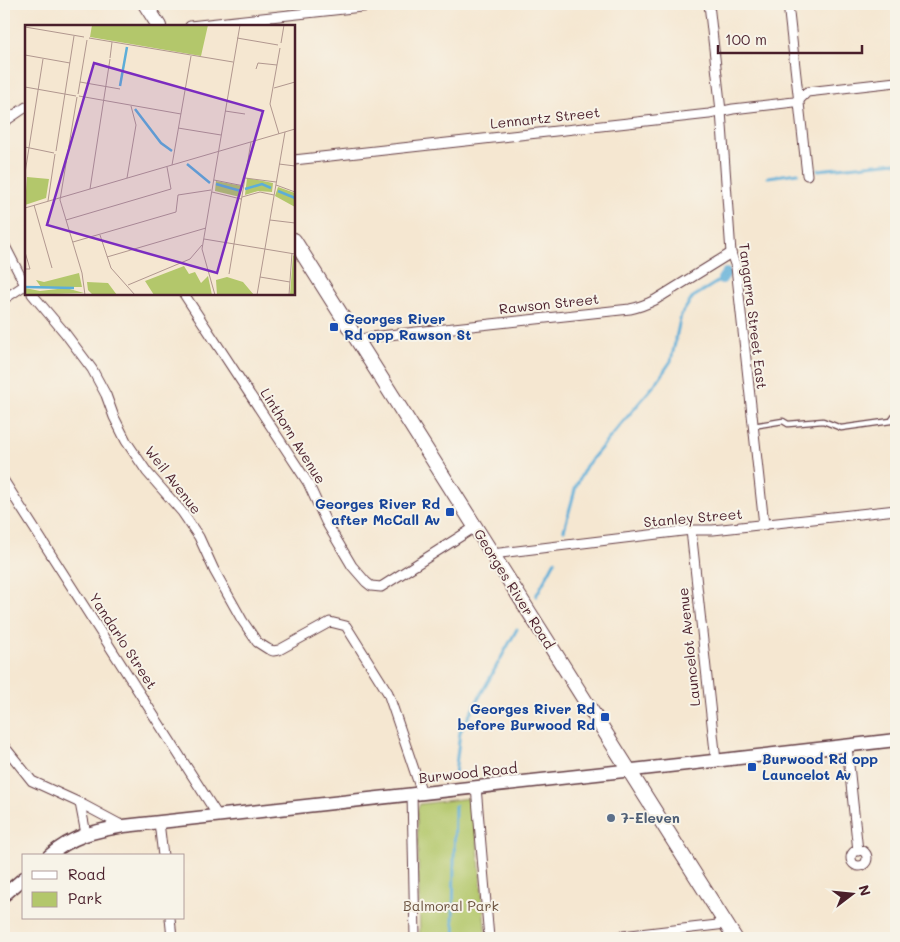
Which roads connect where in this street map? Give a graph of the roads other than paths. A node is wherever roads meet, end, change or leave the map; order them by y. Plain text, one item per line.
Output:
1 (145, 4) edge
2 (388, 4) edge
3 (709, 4) edge
4 (788, 4) edge
5 (158, 25) edge
6 (199, 25) edge
7 (896, 82) edge
8 (799, 100) junction
9 (25, 108) edge
10 (721, 111) junction
11 (4, 122) edge
12 (295, 160) edge
13 (807, 175) dead end
14 (295, 242) edge
15 (4, 244) edge
16 (731, 253) junction
17 (25, 284) edge
18 (25, 287) edge
19 (33, 295) edge
20 (185, 295) edge
21 (4, 299) edge
22 (357, 340) junction
23 (896, 414) edge
24 (753, 426) junction
25 (4, 481) edge
26 (896, 510) edge
27 (764, 524) junction
28 (475, 527) junction
29 (690, 530) junction
30 (492, 554) junction
31 (896, 740) edge
32 (4, 746) edge
33 (847, 746) junction
34 (716, 761) junction
35 (628, 771) junction
36 (476, 787) junction
37 (417, 794) junction
38 (80, 803) junction
39 (218, 816) junction
40 (159, 822) junction
41 (124, 826) junction
42 (86, 834) junction
43 (858, 851) dead end
44 (52, 854) edge
45 (163, 854) edge
46 (22, 880) edge
47 (4, 895) edge
48 (170, 920) edge
49 (726, 924) junction
50 (172, 938) edge
51 (415, 938) edge
52 (489, 938) edge
53 (605, 938) edge
54 (735, 938) edge

1 - 5 main road
2 - 6 street
3 - 10 street, Tangarra Street East
4 - 8 street
7 - 8 street, Lennartz Street
8 - 10 street, Lennartz Street
8 - 13 street
9 - 11 street
10 - 12 street, Lennartz Street
10 - 16 street, Tangarra Street East
14 - 22 main road, Georges River Road
15 - 17 street
16 - 22 street, Rawson Street
16 - 24 street, Tangarra Street East
18 - 21 street
19 - 37 street, Weil Avenue
20 - 28 street, Linthorn Avenue
22 - 28 main road, Georges River Road
23 - 24 lane
24 - 27 street, Tangarra Street East
25 - 39 street, Yandarlo Street
26 - 27 street, Stanley Street
27 - 29 street, Stanley Street
28 - 30 main road, Georges River Road
29 - 30 street, Stanley Street
29 - 34 street, Launcelot Avenue
30 - 35 main road, Georges River Road
31 - 33 main road, Burwood Road
32 - 38 street
33 - 34 main road, Burwood Road
33 - 43 street
34 - 35 main road, Burwood Road
35 - 36 main road, Burwood Road
35 - 49 main road, Georges River Road
36 - 37 main road, Burwood Road
36 - 52 street
37 - 39 main road, Burwood Road
37 - 51 street
38 - 41 street
38 - 42 street
39 - 40 main road, Burwood Road
40 - 41 main road, Burwood Road
40 - 45 street
41 - 42 main road, Burwood Road
42 - 44 main road, Burwood Road
46 - 47 main road
48 - 50 street
49 - 53 street
49 - 54 main road, Georges River Road

